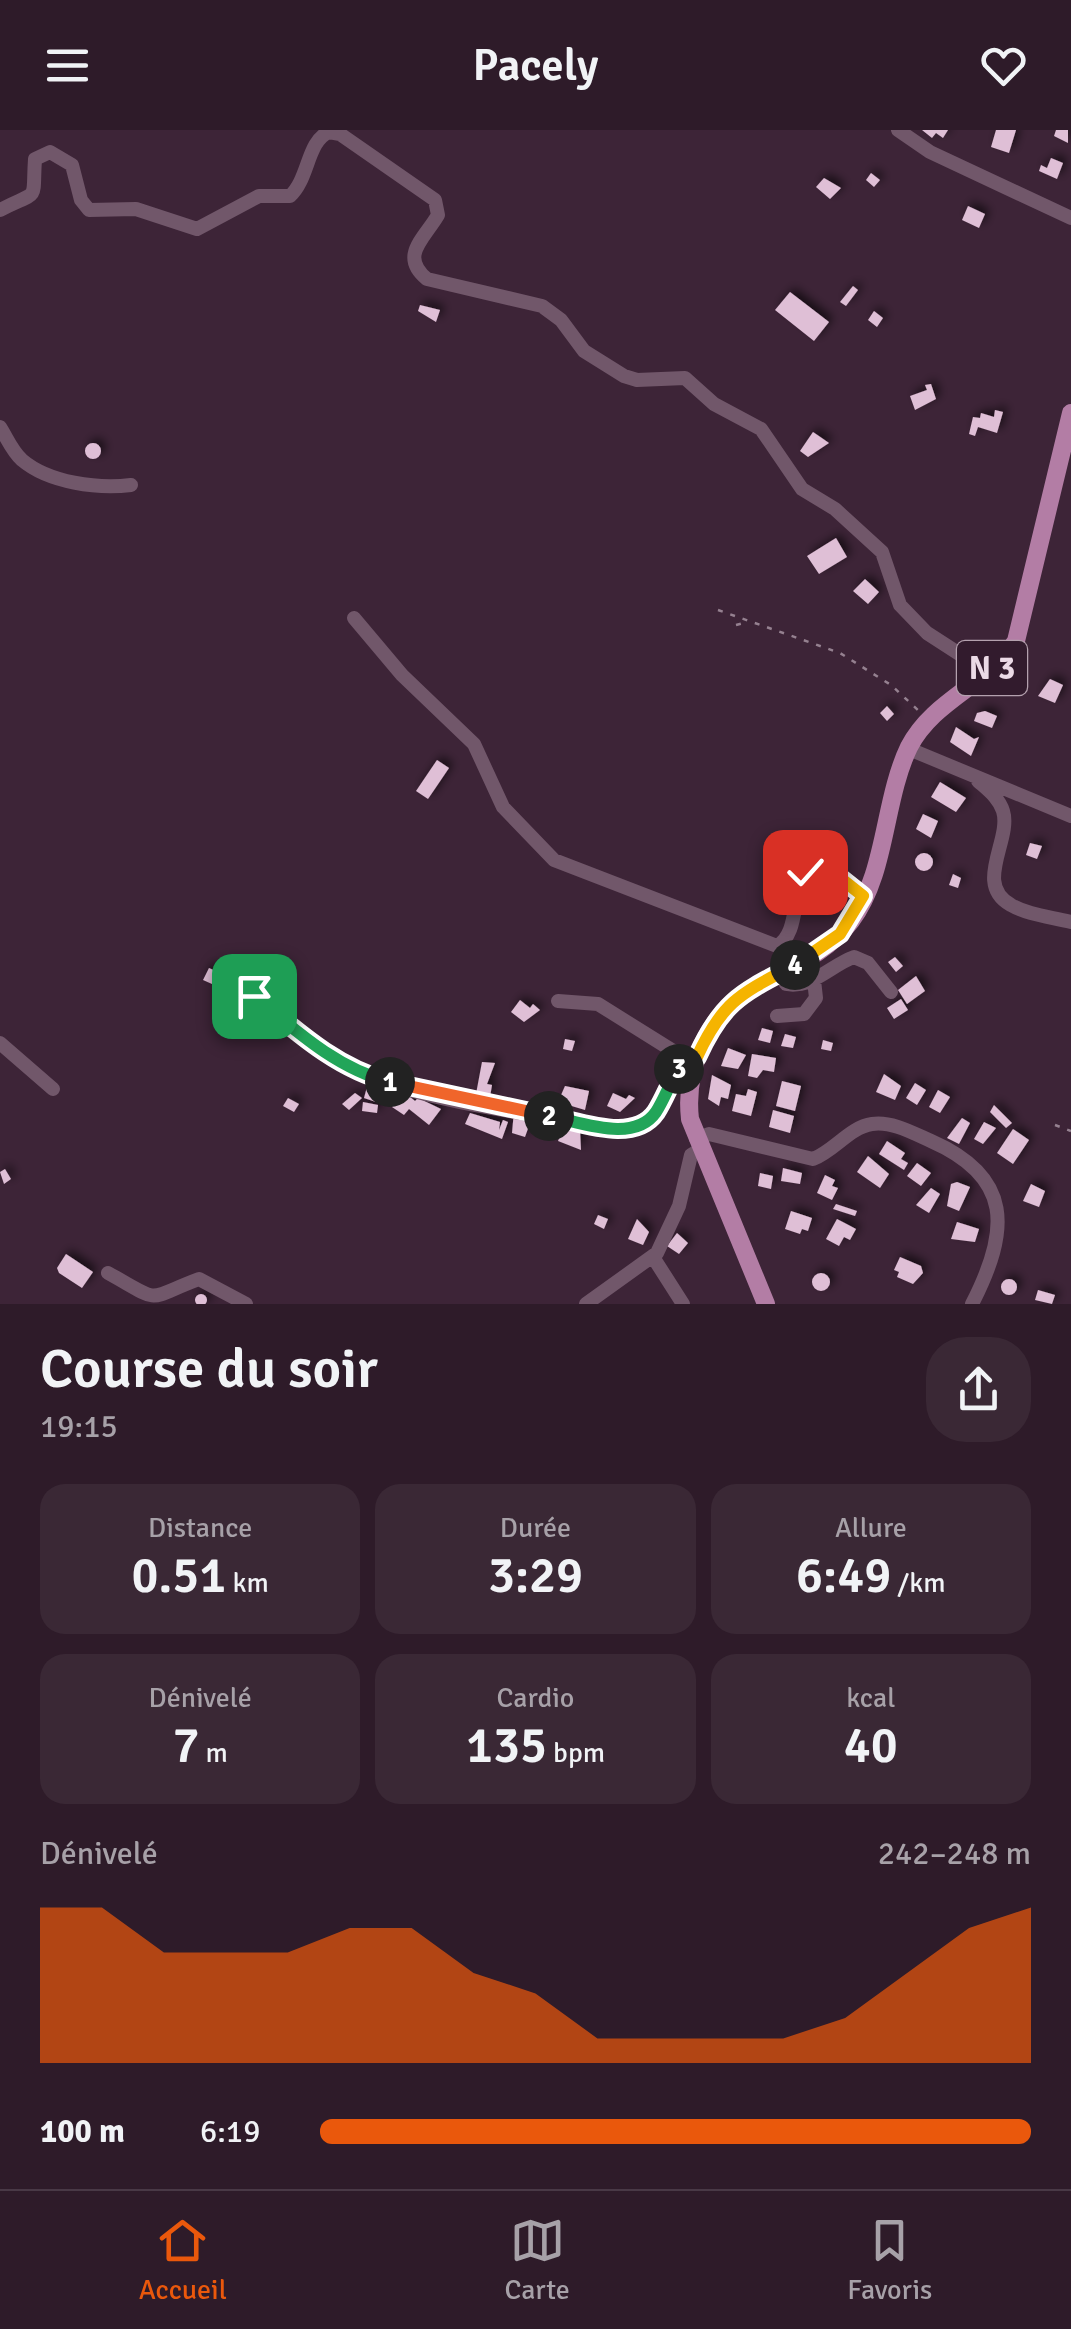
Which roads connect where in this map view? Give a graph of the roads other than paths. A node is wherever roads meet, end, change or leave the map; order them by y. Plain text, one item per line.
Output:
1 (898, 130) edge
2 (0, 210) edge
3 (1071, 218) edge
4 (1071, 414) edge
5 (0, 427) edge
6 (131, 485) dead end
7 (354, 618) dead end
8 (982, 676) junction
9 (909, 749) junction
10 (978, 781) junction
11 (1071, 816) edge
12 (863, 896) junction
13 (1071, 922) edge
14 (780, 974) junction
15 (814, 980) junction
16 (891, 992) dead end
17 (254, 996) dead end
18 (558, 1001) dead end
19 (776, 1016) dead end
20 (0, 1043) edge
21 (691, 1058) junction
22 (53, 1089) dead end
23 (698, 1144) junction
24 (654, 1258) junction
25 (108, 1272) dead end
26 (246, 1304) edge
27 (586, 1304) edge
28 (683, 1304) edge
29 (766, 1304) edge
30 (972, 1304) edge

1 - 3 street
2 - 8 street
4 - 8 main road, N 3
5 - 6 street
7 - 12 street
8 - 9 main road, N 3
9 - 10 street
9 - 12 main road, N 3
10 - 11 street
10 - 13 street
12 - 14 main road, N 3
14 - 15 street
14 - 21 main road, N 3
15 - 16 street
15 - 19 street
17 - 21 street
18 - 21 street
20 - 22 street
21 - 23 main road, N 3
23 - 24 street
23 - 29 main road, N 3
23 - 30 street
24 - 27 street
24 - 28 street
25 - 26 street

